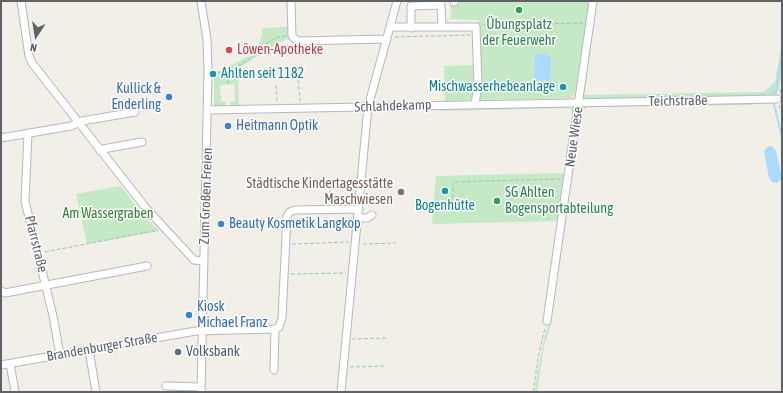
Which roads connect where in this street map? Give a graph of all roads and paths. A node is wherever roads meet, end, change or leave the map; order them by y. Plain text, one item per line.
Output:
1 (21, 1) edge
2 (201, 1) edge
3 (291, 1) edge
4 (397, 1) edge
5 (593, 1) edge
6 (589, 25) junction
7 (476, 26) junction
8 (390, 27) junction
9 (442, 27) junction
10 (411, 28) junction
11 (477, 35) junction
12 (292, 36) junction
13 (389, 38) junction
14 (297, 68) dead end
15 (213, 72) dead end
16 (228, 73) junction
17 (228, 84) dead end
18 (276, 85) dead end
19 (782, 85) edge
20 (777, 99) junction
21 (578, 103) junction
22 (475, 104) junction
23 (368, 107) junction
24 (301, 108) junction
25 (277, 109) junction
26 (208, 110) junction
27 (135, 112) dead end
28 (782, 116) edge
29 (79, 122) junction
30 (28, 133) junction
31 (1, 138) edge
32 (142, 142) dead end
33 (100, 151) junction
34 (563, 179) dead end
35 (310, 186) dead end
36 (449, 200) dead end
37 (330, 206) dead end
38 (359, 209) junction
39 (372, 216) dead end
40 (358, 218) junction
41 (158, 230) dead end
42 (352, 242) dead end
43 (396, 243) dead end
44 (289, 244) dead end
45 (358, 244) dead end
46 (37, 253) junction
47 (204, 261) junction
48 (147, 266) dead end
49 (349, 273) dead end
50 (288, 274) dead end
51 (46, 285) junction
52 (1, 291) edge
53 (547, 321) joint
54 (275, 329) junction
55 (202, 330) junction
56 (388, 338) dead end
57 (349, 339) dead end
58 (88, 350) junction
59 (60, 355) junction
60 (10, 364) junction
61 (1, 366) edge
62 (386, 366) dead end
63 (347, 367) dead end
64 (274, 370) dead end
65 (166, 386) dead end
66 (201, 389) edge
67 (15, 392) edge
68 (96, 392) edge
69 (341, 392) edge
70 (533, 392) edge

1 - 29 street
2 - 26 street, Zum Großen Freien
3 - 12 street
4 - 8 street
5 - 6 street, Neue Wiese
6 - 7 path
6 - 21 street, Neue Wiese
7 - 9 street
7 - 11 street
8 - 10 street
8 - 13 street
9 - 10 street
9 - 10 street
11 - 13 path
11 - 22 street
12 - 13 street
12 - 16 path
13 - 23 street
14 - 24 path
15 - 16 path
16 - 17 path
18 - 25 path
19 - 20 path
20 - 21 street, Teichstraße
20 - 28 path
21 - 22 street, Schlahdekamp
21 - 53 street, Neue Wiese
22 - 23 street, Schlahdekamp
23 - 24 street, Schlahdekamp
23 - 38 street
24 - 25 street, Schlahdekamp
25 - 26 street, Schlahdekamp
26 - 47 street, Zum Großen Freien
27 - 29 street
29 - 30 street
29 - 33 street
30 - 31 street
30 - 46 street, Pfarrstraße
32 - 33 street
33 - 47 street
34 - 36 path
35 - 37 path
38 - 40 street
38 - 54 street
39 - 40 street
40 - 69 street
41 - 46 path
42 - 44 path
43 - 45 path
46 - 51 street, Pfarrstraße
47 - 55 street, Zum Großen Freien
48 - 51 street
49 - 50 path
51 - 52 street
51 - 59 street, Pfarrstraße
53 - 70 path
54 - 55 street, Brandenburger Straße
54 - 64 street
55 - 58 street, Brandenburger Straße
55 - 66 street, Zum Großen Freien
56 - 57 path
58 - 59 street, Brandenburger Straße
58 - 68 street
59 - 60 street, Brandenburger Straße
60 - 61 street, Brandenburger Straße
60 - 67 street
62 - 63 path
65 - 66 street

